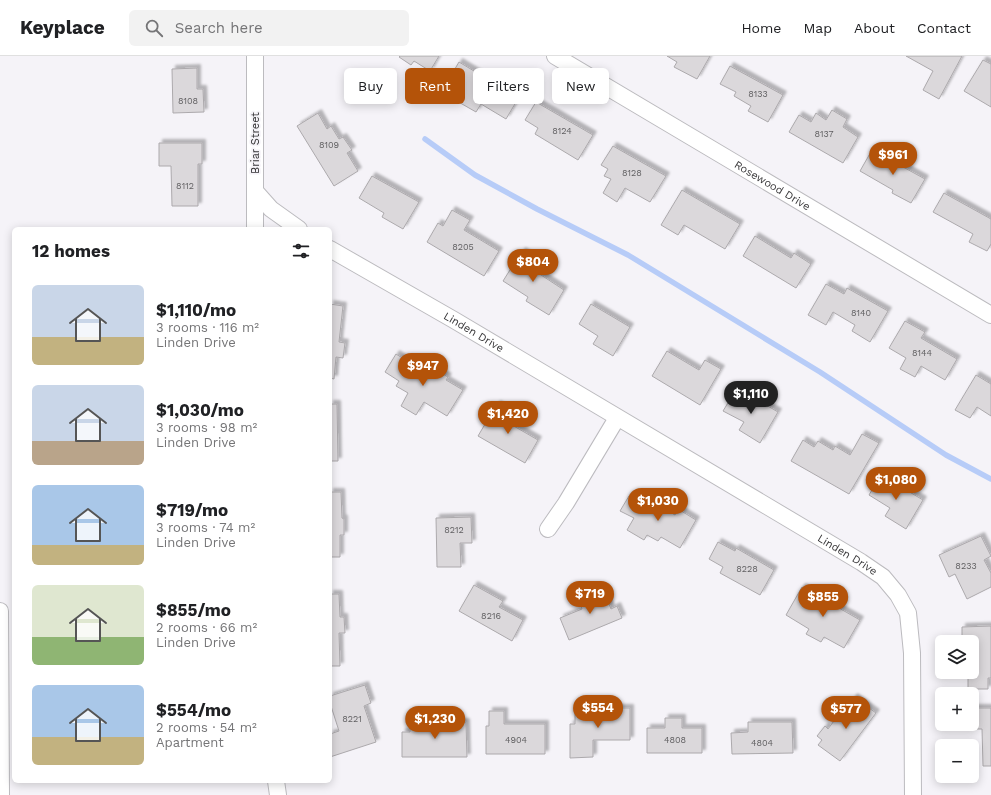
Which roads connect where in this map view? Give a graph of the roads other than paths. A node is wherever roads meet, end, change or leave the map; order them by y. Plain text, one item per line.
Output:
1 (255, 56) edge
2 (555, 56) edge
3 (255, 191) junction
4 (255, 227) edge
5 (296, 227) edge
6 (332, 251) edge
7 (991, 315) edge
8 (617, 418) junction
9 (548, 529) dead end
10 (0, 611) edge
11 (276, 783) edge
12 (1, 795) edge
13 (278, 795) edge
14 (913, 795) edge

1 - 3 street, Briar Street
2 - 7 street, Rosewood Drive
3 - 4 street, Briar Street
3 - 5 street
6 - 8 street, Linden Drive
8 - 9 street
8 - 14 street, Linden Drive
10 - 12 street
11 - 13 street

